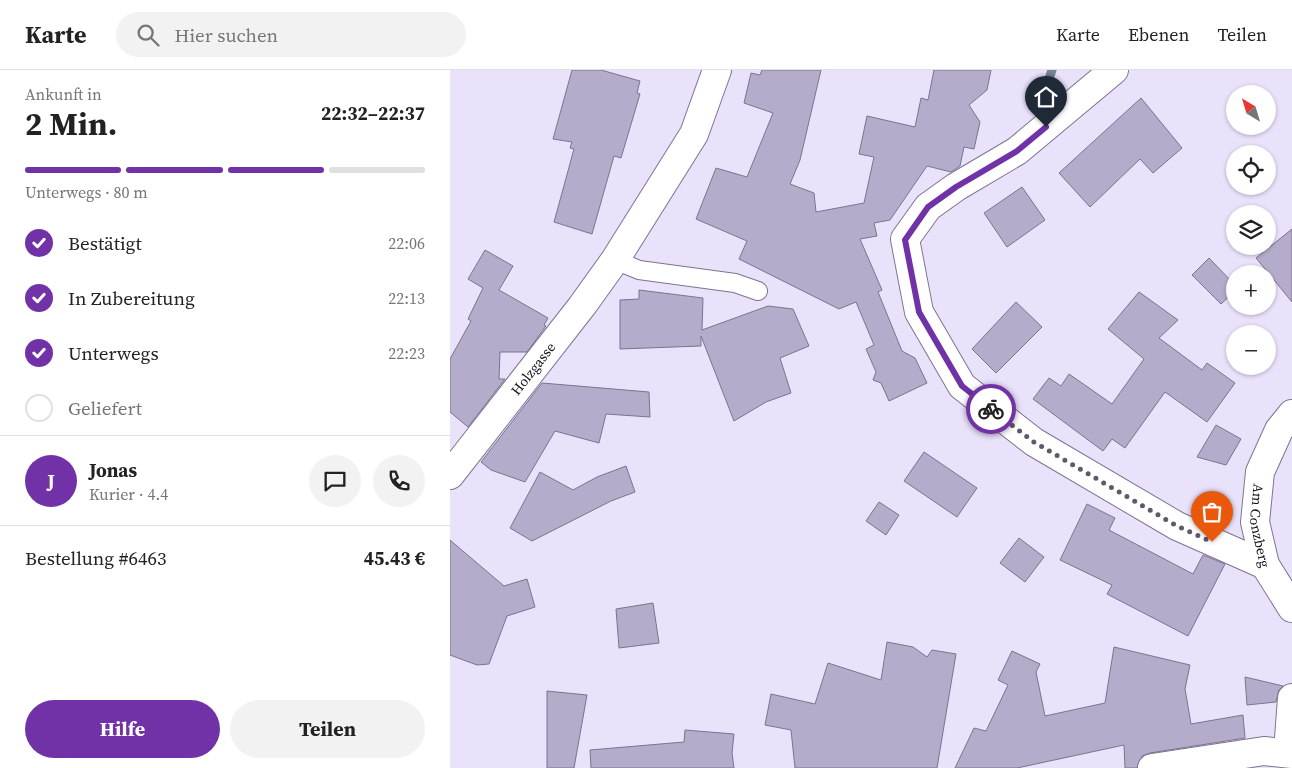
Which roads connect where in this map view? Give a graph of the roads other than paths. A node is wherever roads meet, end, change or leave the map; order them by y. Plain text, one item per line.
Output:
1 (717, 70) edge
2 (1114, 70) edge
3 (615, 260) junction
4 (758, 291) dead end
5 (1292, 414) edge
6 (450, 475) edge
7 (1265, 565) junction
8 (1292, 608) edge
9 (1292, 698) edge
10 (1290, 753) edge
11 (1152, 768) edge

1 - 3 street, Holzgasse
2 - 7 street
3 - 4 lane
3 - 6 street, Holzgasse
5 - 7 street, Am Conzberg
7 - 8 street, Am Conzberg
9 - 10 street
10 - 11 street

